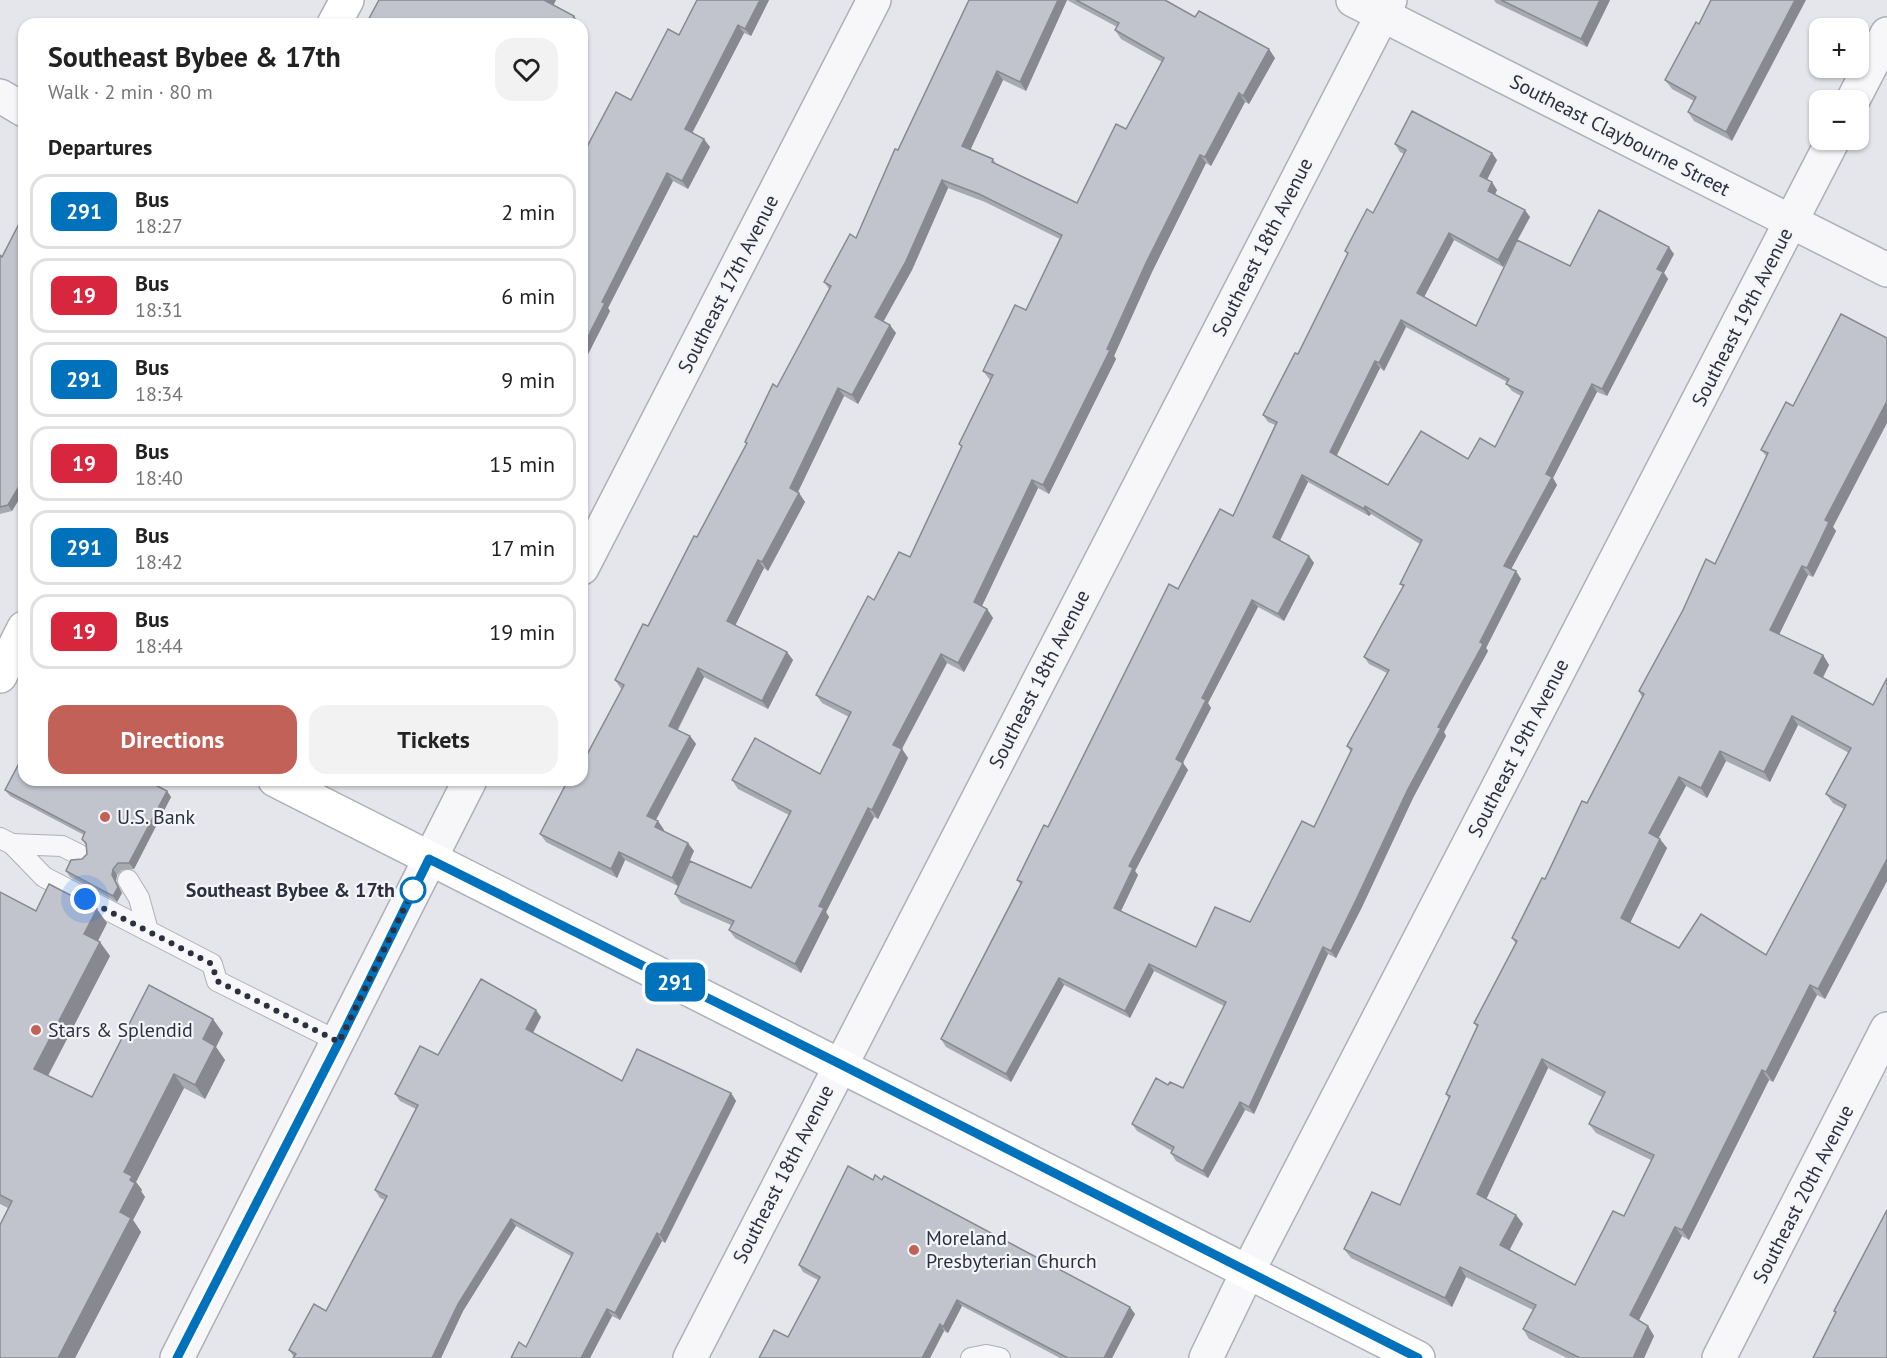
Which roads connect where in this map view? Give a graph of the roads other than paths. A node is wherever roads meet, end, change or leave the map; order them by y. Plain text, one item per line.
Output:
1 (347, 0) edge
2 (874, 0) edge
3 (1353, 0) edge
4 (1386, 7) edge
5 (337, 18) edge
6 (1887, 34) edge
7 (1858, 90) edge
8 (0, 96) edge
9 (18, 106) edge
10 (1828, 150) edge
11 (1791, 221) junction
12 (1887, 270) edge
13 (588, 556) edge
14 (287, 786) edge
15 (467, 786) edge
16 (6, 841) edge
17 (81, 855) dead end
18 (429, 859) junction
19 (128, 880) dead end
20 (148, 931) junction
21 (1887, 1029) edge
22 (339, 1042) junction
23 (840, 1064) junction
24 (1248, 1271) junction
25 (177, 1358) edge
26 (690, 1358) edge
27 (971, 1358) edge
28 (1000, 1358) edge
29 (1206, 1358) edge
30 (1418, 1358) edge
31 (1719, 1358) edge

1 - 5 main road
2 - 13 street, Southeast 17th Avenue
3 - 4 street, Southeast Claybourne Street
4 - 11 street, Southeast Claybourne Street
4 - 23 street, Southeast 18th Avenue
6 - 7 street
8 - 9 street
10 - 11 street, Southeast 19th Avenue
11 - 12 street, Southeast Claybourne Street
11 - 24 street, Southeast 19th Avenue
14 - 18 main road
15 - 18 street
16 - 17 lane
16 - 20 lane
18 - 22 street
18 - 23 main road
19 - 20 lane
20 - 22 lane
21 - 31 street, Southeast 20th Avenue
22 - 25 street
23 - 24 main road
23 - 26 street, Southeast 18th Avenue
24 - 29 street, Southeast 19th Avenue
24 - 30 main road
27 - 28 lane

